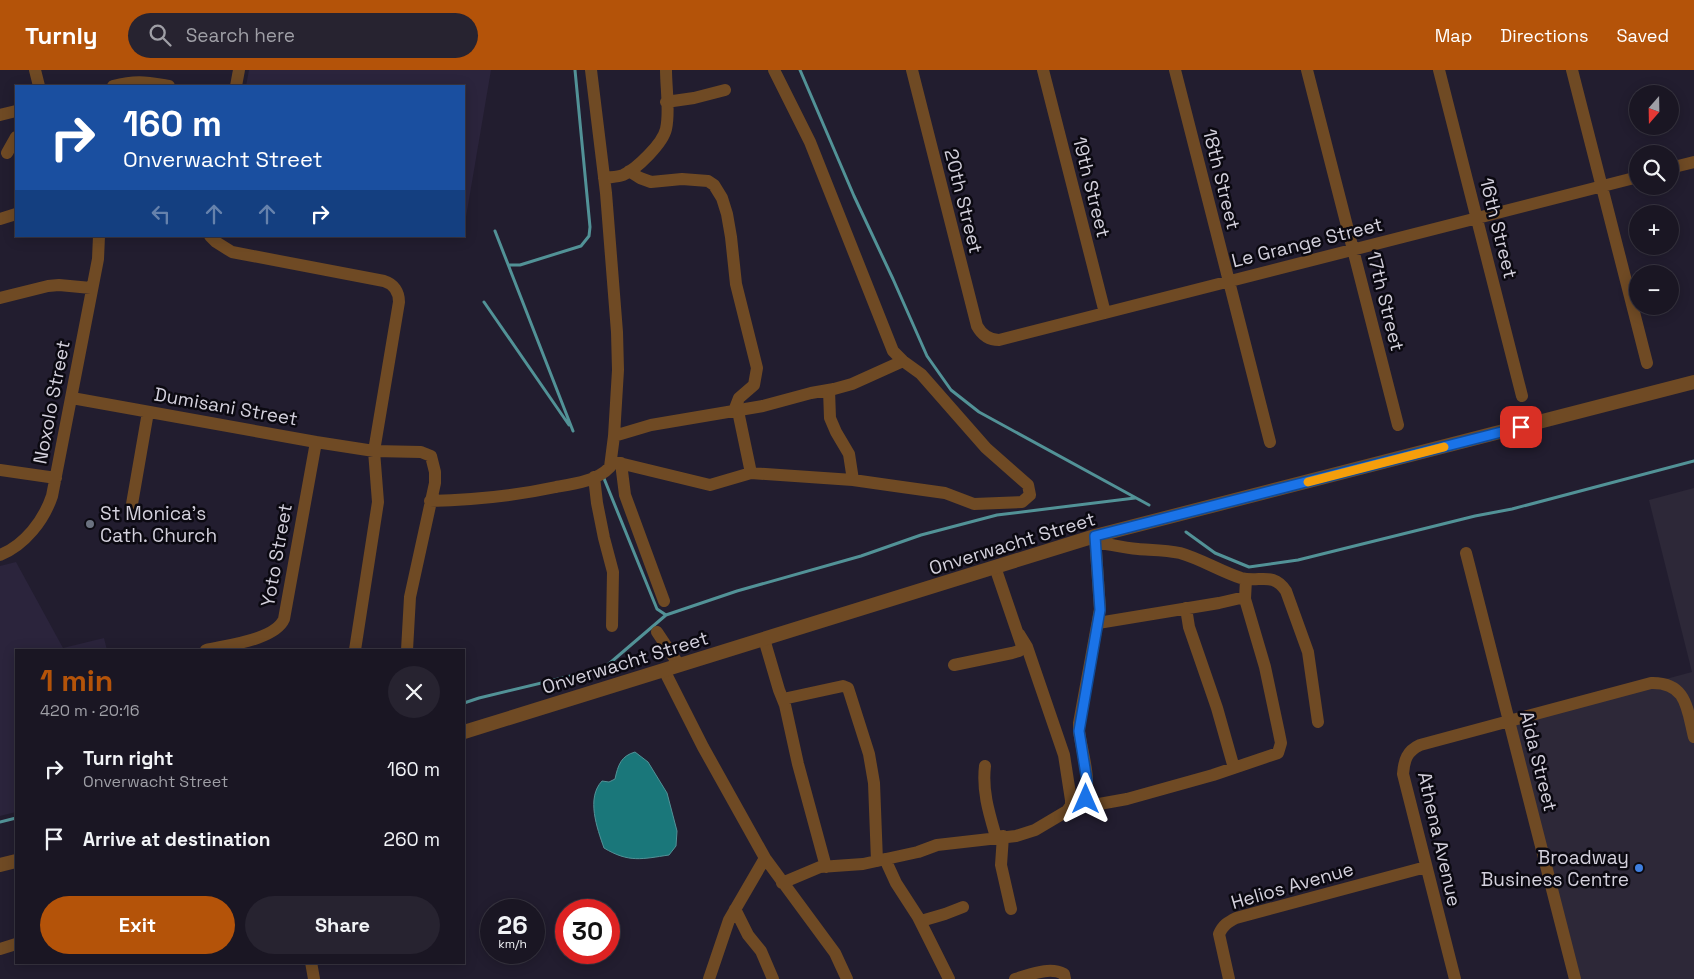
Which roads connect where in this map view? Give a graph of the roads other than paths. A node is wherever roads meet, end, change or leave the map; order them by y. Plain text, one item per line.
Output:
1 (35, 70) edge
2 (239, 70) edge
3 (591, 70) edge
4 (666, 70) edge
5 (774, 70) edge
6 (912, 70) edge
7 (1043, 70) edge
8 (1175, 70) edge
9 (1307, 70) edge
10 (1439, 70) edge
11 (1572, 70) edge
12 (39, 85) edge
13 (116, 85) edge
14 (163, 85) edge
15 (236, 85) edge
16 (725, 90) dead end
17 (666, 102) junction
18 (15, 111) edge
19 (0, 115) edge
20 (15, 139) edge
21 (7, 153) dead end
22 (1694, 162) edge
23 (1679, 166) edge
24 (629, 171) junction
25 (604, 178) junction
26 (1629, 179) edge
27 (1602, 186) junction
28 (15, 214) edge
29 (0, 218) edge
30 (1477, 218) junction
31 (100, 237) edge
32 (211, 237) edge
33 (1353, 250) junction
34 (1229, 281) junction
35 (91, 288) junction
36 (0, 298) edge
37 (1105, 313) junction
38 (986, 337) joint
39 (902, 361) junction
40 (1647, 363) dead end
41 (1694, 382) edge
42 (829, 390) junction
43 (1522, 396) dead end
44 (72, 398) junction
45 (736, 411) junction
46 (148, 412) junction
47 (1398, 425) dead end
48 (614, 436) junction
49 (316, 442) junction
50 (1270, 442) dead end
51 (374, 451) junction
52 (616, 462) junction
53 (0, 470) edge
54 (751, 473) junction
55 (594, 477) junction
56 (56, 478) junction
57 (853, 480) junction
58 (430, 501) junction
59 (132, 504) dead end
60 (1095, 539) junction
61 (1466, 553) dead end
62 (0, 555) edge
63 (995, 567) junction
64 (1246, 579) junction
65 (1245, 596) junction
66 (664, 601) dead end
67 (1186, 608) junction
68 (1098, 623) junction
69 (612, 626) dead end
70 (657, 632) dead end
71 (1019, 634) junction
72 (764, 639) junction
73 (210, 649) edge
74 (355, 649) edge
75 (407, 649) edge
76 (679, 665) junction
77 (954, 665) dead end
78 (664, 670) junction
79 (783, 699) junction
80 (1509, 721) junction
81 (1318, 722) dead end
82 (465, 732) edge
83 (1694, 737) edge
84 (985, 766) dead end
85 (1234, 768) junction
86 (1071, 800) junction
87 (1083, 805) junction
88 (1000, 837) junction
89 (765, 858) junction
90 (881, 860) junction
91 (15, 861) edge
92 (0, 865) edge
93 (826, 867) junction
94 (1426, 867) junction
95 (782, 884) junction
96 (963, 906) dead end
97 (735, 909) junction
98 (1011, 909) dead end
99 (921, 921) junction
100 (15, 944) edge
101 (0, 948) edge
102 (311, 964) edge
103 (314, 979) edge
104 (709, 979) edge
105 (773, 979) edge
106 (847, 979) edge
107 (949, 979) edge
108 (1015, 979) edge
109 (1065, 979) edge
110 (1229, 979) edge
111 (1455, 979) edge
112 (1575, 979) edge

1 - 12 street
2 - 15 street
3 - 25 street
4 - 17 street
5 - 39 street
6 - 38 street, 20th Street
7 - 37 street, 19th Street
8 - 34 street, 18th Street
9 - 33 street, 17th Street
10 - 30 street, 16th Street
11 - 27 street
13 - 14 street
16 - 17 street
17 - 24 street
18 - 19 street
20 - 21 street
22 - 23 street
24 - 25 street
24 - 45 street
25 - 48 street
26 - 27 street, Le Grange Street
27 - 30 street, Le Grange Street
27 - 40 street
28 - 29 street
30 - 33 street, Le Grange Street
30 - 43 street, 16th Street
31 - 35 street, Noxolo Street
32 - 51 street
33 - 34 street, Le Grange Street
33 - 47 street, 17th Street
34 - 37 street, Le Grange Street
34 - 50 street, 18th Street
35 - 36 street
35 - 44 street, Noxolo Street
37 - 38 street, Le Grange Street
39 - 42 street
39 - 57 street
41 - 60 street, Onverwacht Street
42 - 45 street
42 - 57 street
44 - 46 street, Dumisani Street
44 - 56 street, Noxolo Street
45 - 48 street
45 - 54 street
46 - 49 street, Dumisani Street
46 - 59 street
48 - 52 street
49 - 51 street, Dumisani Street
49 - 73 street, Yoto Street
51 - 58 street, Dumisani Street
51 - 74 street
52 - 54 street
52 - 55 street
52 - 66 street
53 - 56 street
54 - 57 street
55 - 58 street
55 - 69 street
56 - 62 street, Noxolo Street
58 - 75 street
60 - 63 street, Onverwacht Street
60 - 64 street
60 - 68 street
61 - 80 street, Aida Street
63 - 71 street
63 - 72 street, Onverwacht Street
64 - 65 street
64 - 81 street
65 - 67 street
65 - 85 street
67 - 68 street
67 - 85 street
68 - 87 street
70 - 76 street
71 - 77 street
71 - 86 street
72 - 76 street, Onverwacht Street
72 - 79 street
76 - 78 street, Onverwacht Street
78 - 82 street, Onverwacht Street
78 - 89 street
79 - 90 street
79 - 93 street
80 - 83 street, Athena Avenue
80 - 94 street, Athena Avenue
80 - 112 street, Aida Street
84 - 88 street
85 - 87 street
86 - 87 street
86 - 88 street
88 - 90 street
88 - 98 street
89 - 95 street
89 - 97 street
90 - 93 street
90 - 99 street
91 - 92 street
93 - 95 street
94 - 110 street, Helios Avenue
94 - 111 street, Athena Avenue
95 - 106 street
96 - 99 street
97 - 104 street
97 - 105 street
99 - 107 street
100 - 101 street
102 - 103 street
108 - 109 street

